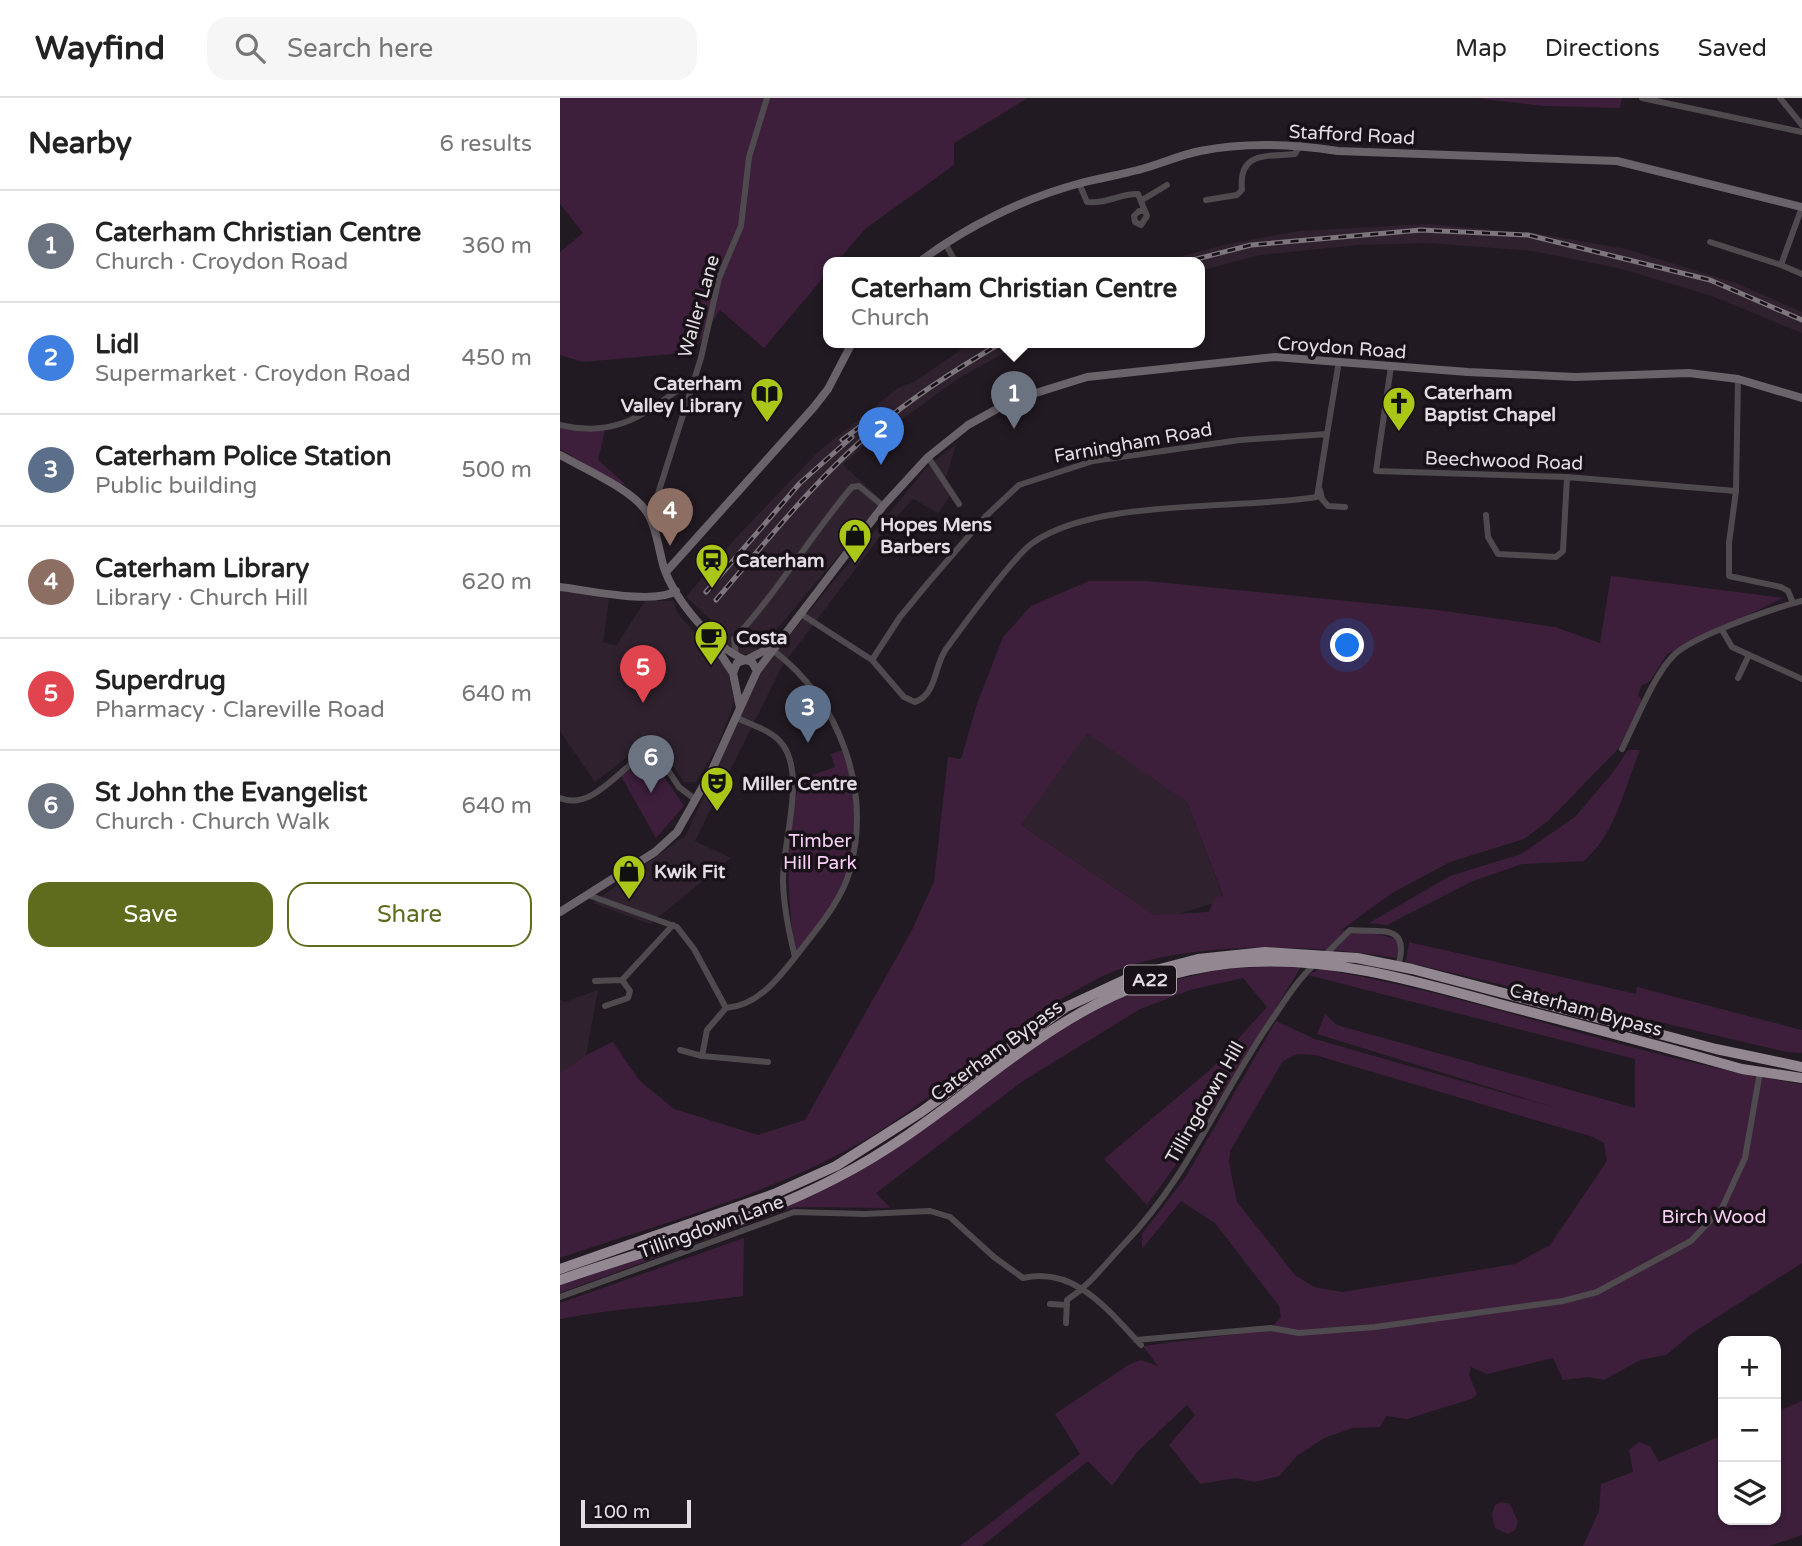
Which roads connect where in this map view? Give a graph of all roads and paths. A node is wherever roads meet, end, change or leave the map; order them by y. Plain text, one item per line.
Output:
1 (767, 98) edge
2 (1642, 98) edge
3 (1780, 98) edge
4 (1802, 125) edge
5 (1802, 132) edge
6 (1300, 145) junction
7 (1079, 183) junction
8 (1167, 186) dead end
9 (1142, 200) junction
10 (1206, 200) dead end
11 (1802, 207) edge
12 (1144, 211) dead end
13 (1710, 242) dead end
14 (945, 243) junction
15 (926, 257) edge
16 (953, 257) edge
17 (1781, 265) junction
18 (1802, 274) edge
19 (849, 348) edge
20 (1339, 361) junction
21 (1391, 366) junction
22 (1738, 379) junction
23 (679, 389) dead end
24 (1802, 398) edge
25 (560, 425) edge
26 (1328, 434) junction
27 (560, 455) edge
28 (928, 457) junction
29 (1567, 477) junction
30 (1320, 488) junction
31 (1736, 491) junction
32 (959, 504) dead end
33 (883, 506) junction
34 (1346, 508) dead end
35 (1486, 514) dead end
36 (649, 521) junction
37 (666, 572) junction
38 (560, 587) edge
39 (676, 591) junction
40 (1802, 601) edge
41 (1793, 603) junction
42 (801, 614) junction
43 (706, 630) junction
44 (1722, 630) junction
45 (776, 648) junction
46 (1749, 655) junction
47 (742, 658) junction
48 (872, 660) junction
49 (734, 676) junction
50 (756, 676) junction
51 (1738, 678) dead end
52 (1802, 679) edge
53 (738, 714) junction
54 (1622, 749) dead end
55 (560, 798) edge
56 (696, 800) junction
57 (588, 895) junction
58 (560, 912) edge
59 (673, 925) junction
60 (795, 957) junction
61 (1398, 966) junction
62 (622, 980) junction
63 (595, 981) dead end
64 (605, 1006) dead end
65 (726, 1008) junction
66 (680, 1050) dead end
67 (702, 1056) junction
68 (768, 1062) dead end
69 (1802, 1067) edge
70 (1760, 1072) junction
71 (1802, 1078) edge
72 (560, 1269) edge
73 (560, 1280) edge
74 (1085, 1288) junction
75 (560, 1297) edge
76 (1050, 1304) dead end
77 (1067, 1305) junction
78 (1066, 1323) dead end

1 - 36 street, Waller Lane
2 - 5 street
3 - 4 street
6 - 7 main road, Stafford Road
6 - 10 street
6 - 11 main road, Stafford Road
7 - 9 street
7 - 14 main road, Stafford Road
8 - 9 street
9 - 12 street
11 - 17 street
13 - 17 street
14 - 15 main road, Stafford Road
14 - 16 street
17 - 18 street
19 - 37 main road
20 - 21 main road, Croydon Road
20 - 26 street
20 - 28 main road, Croydon Road
21 - 22 main road, Croydon Road
21 - 29 street, Beechwood Road
22 - 24 main road, Croydon Road
22 - 31 street
23 - 25 street
26 - 30 street
26 - 48 street, Farningham Road
27 - 36 main road
28 - 32 street
28 - 33 main road, Croydon Road
29 - 31 street, Beechwood Road
29 - 35 street
30 - 34 street
30 - 48 street
31 - 41 street
33 - 42 main road, Croydon Road
33 - 47 street
36 - 37 main road
37 - 39 main road
38 - 39 main road
39 - 43 main road
40 - 41 street
41 - 44 street
42 - 45 main road, Croydon Road
42 - 48 street
43 - 47 main road
43 - 49 main road
44 - 46 street
44 - 54 street
45 - 47 main road, Croydon Road
45 - 50 main road, Croydon Road
45 - 60 street
46 - 51 street
46 - 52 street
47 - 49 main road
47 - 50 main road
49 - 50 main road
49 - 53 main road
50 - 53 main road, Croydon Road
53 - 56 main road, Croydon Road
53 - 60 street
55 - 56 street
56 - 57 main road, Croydon Road
57 - 58 main road, Croydon Road
57 - 59 street
59 - 62 street
59 - 65 street
60 - 65 street
61 - 69 highway, Caterham Bypass / A22
61 - 72 highway, Caterham Bypass / A22
61 - 74 street, Tillingdown Hill
62 - 63 street
62 - 64 street
65 - 67 street
66 - 67 street
67 - 68 street
70 - 71 highway, Caterham Bypass / A22
70 - 73 highway, Caterham Bypass / A22
70 - 74 street
74 - 75 street, Tillingdown Lane
74 - 77 street, Tillingdown Hill
76 - 77 street
77 - 78 street

